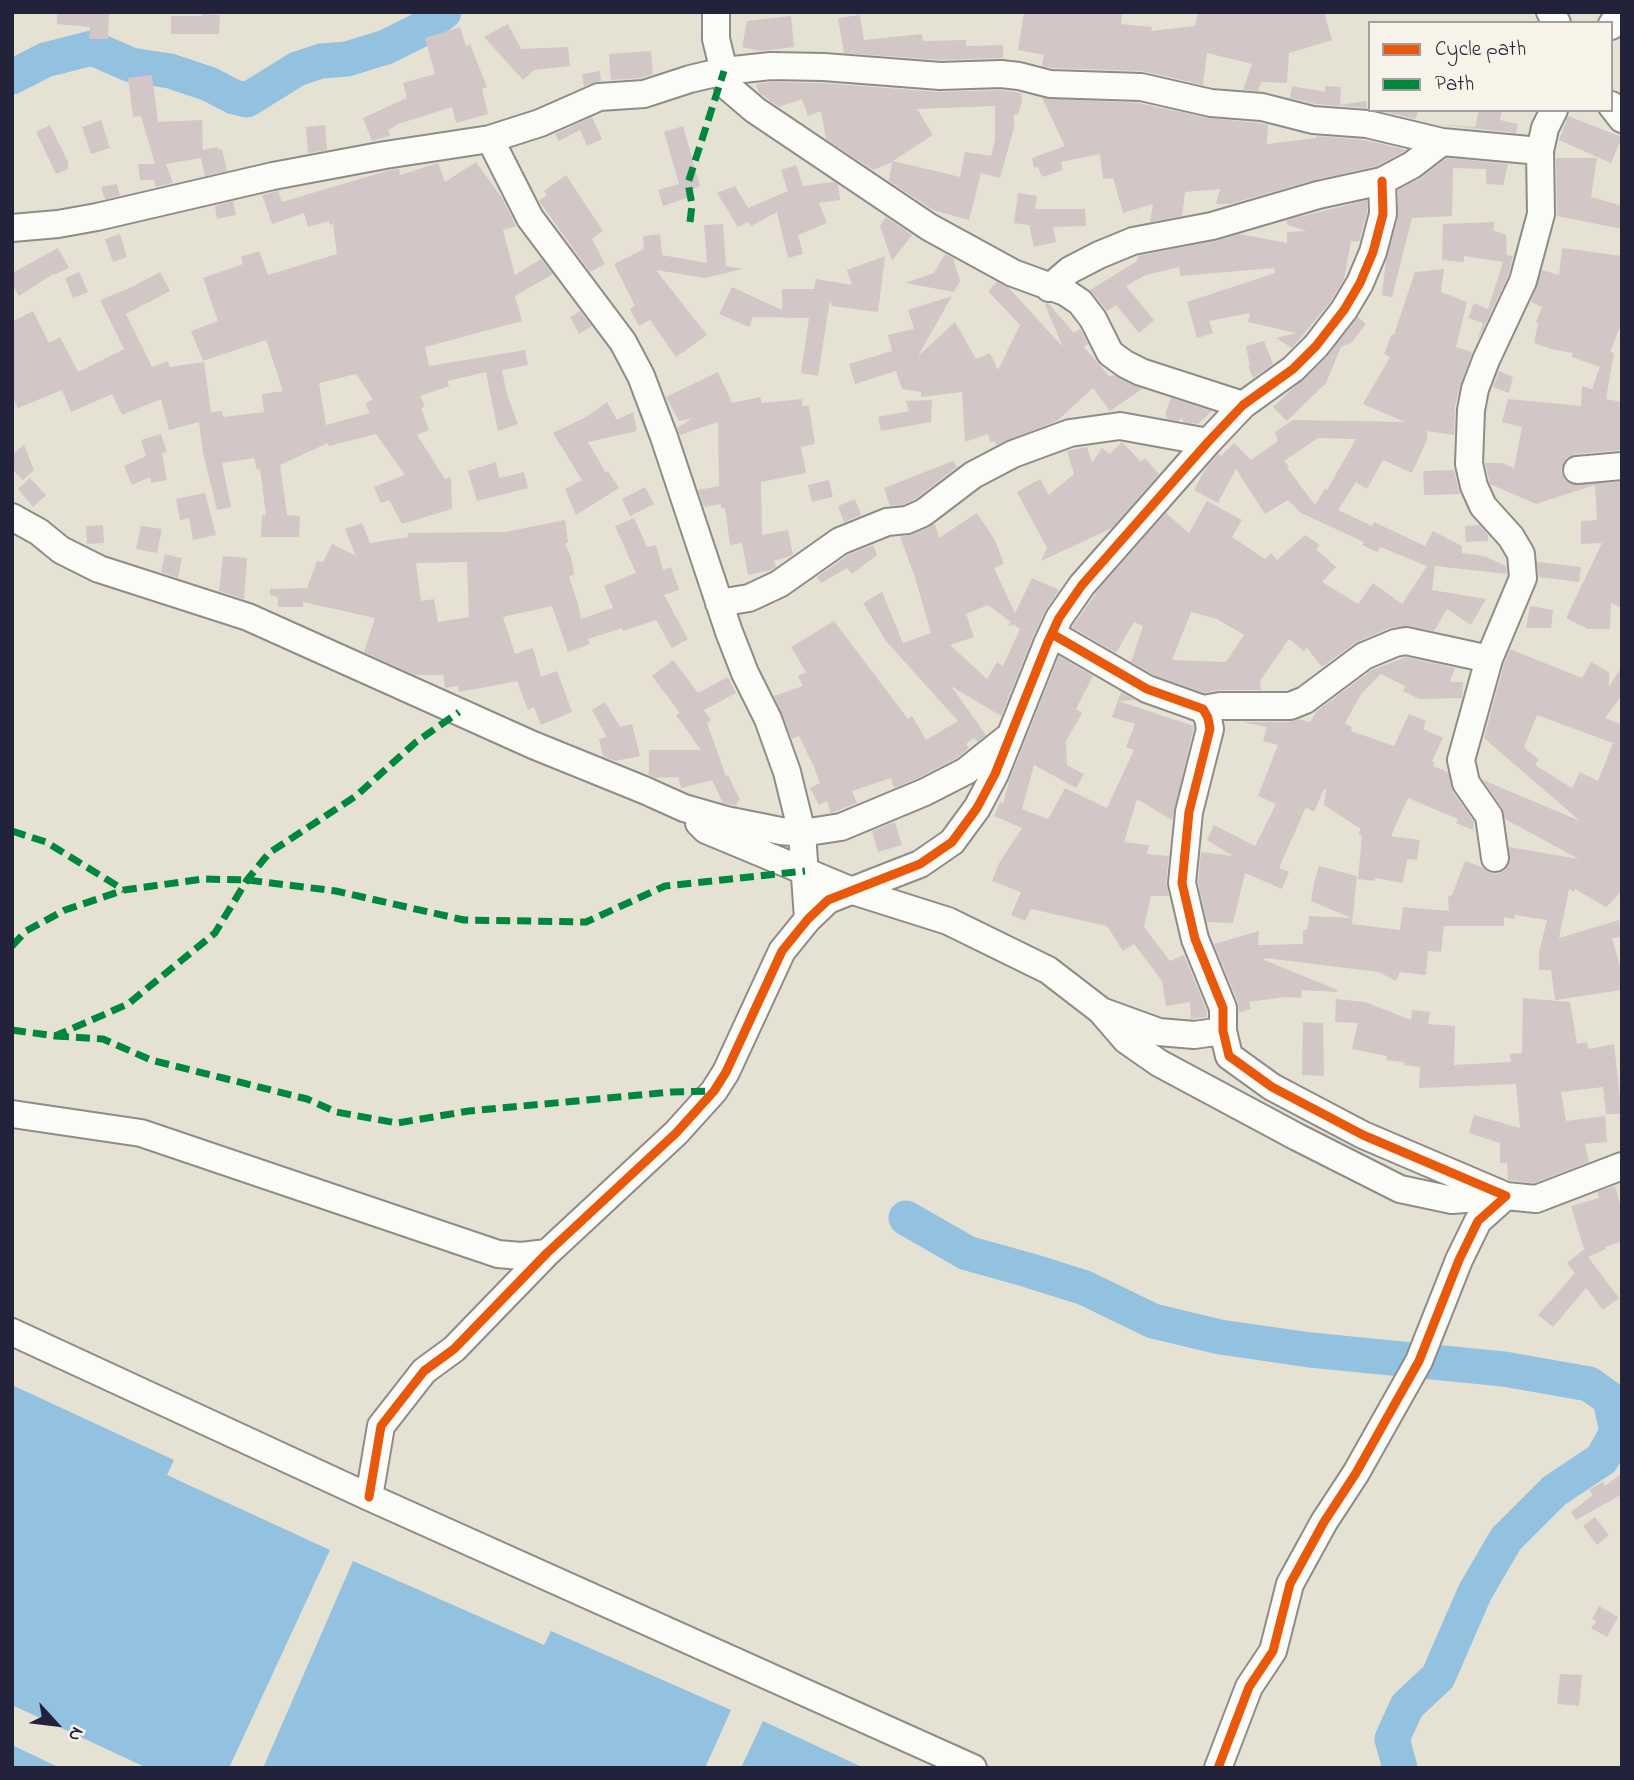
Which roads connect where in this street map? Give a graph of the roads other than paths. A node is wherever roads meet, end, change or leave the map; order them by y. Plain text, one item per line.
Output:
1 (716, 12) edge
2 (724, 71) junction
3 (1553, 112) edge
4 (490, 139) junction
5 (1442, 142) junction
6 (1539, 151) junction
7 (1381, 181) junction
8 (12, 228) edge
9 (1049, 288) junction
10 (1243, 405) junction
11 (1208, 442) junction
12 (1622, 466) edge
13 (1577, 470) dead end
14 (12, 517) edge
15 (719, 603) junction
16 (1052, 634) junction
17 (1489, 660) junction
18 (1203, 709) junction
19 (1009, 737) junction
20 (684, 808) junction
21 (802, 833) junction
22 (1496, 858) dead end
23 (805, 871) junction
24 (850, 890) junction
25 (808, 919) junction
26 (1100, 1010) junction
27 (1223, 1031) junction
28 (12, 1114) edge
29 (1622, 1166) edge
30 (1506, 1196) junction
31 (547, 1253) junction
32 (12, 1332) edge
33 (369, 1497) junction
34 (974, 1768) edge
35 (1218, 1768) edge

1 - 2 street
2 - 4 street
2 - 5 street
2 - 9 street
3 - 6 street
4 - 8 street
4 - 15 street
5 - 6 street
5 - 7 street
6 - 17 street
7 - 9 street
7 - 10 street
9 - 10 street
10 - 11 street
11 - 15 street
11 - 16 street
12 - 13 street
14 - 20 street
15 - 21 street
16 - 18 street
16 - 19 street
17 - 18 street
17 - 22 street
18 - 27 street
19 - 21 street
19 - 24 street
20 - 21 street
20 - 23 street
21 - 23 street
23 - 24 street
23 - 25 street
24 - 25 street
24 - 26 street
25 - 31 street
26 - 27 street
26 - 30 street
27 - 30 street
28 - 31 street
29 - 30 street
30 - 35 street
31 - 33 street
32 - 33 street
33 - 34 street

